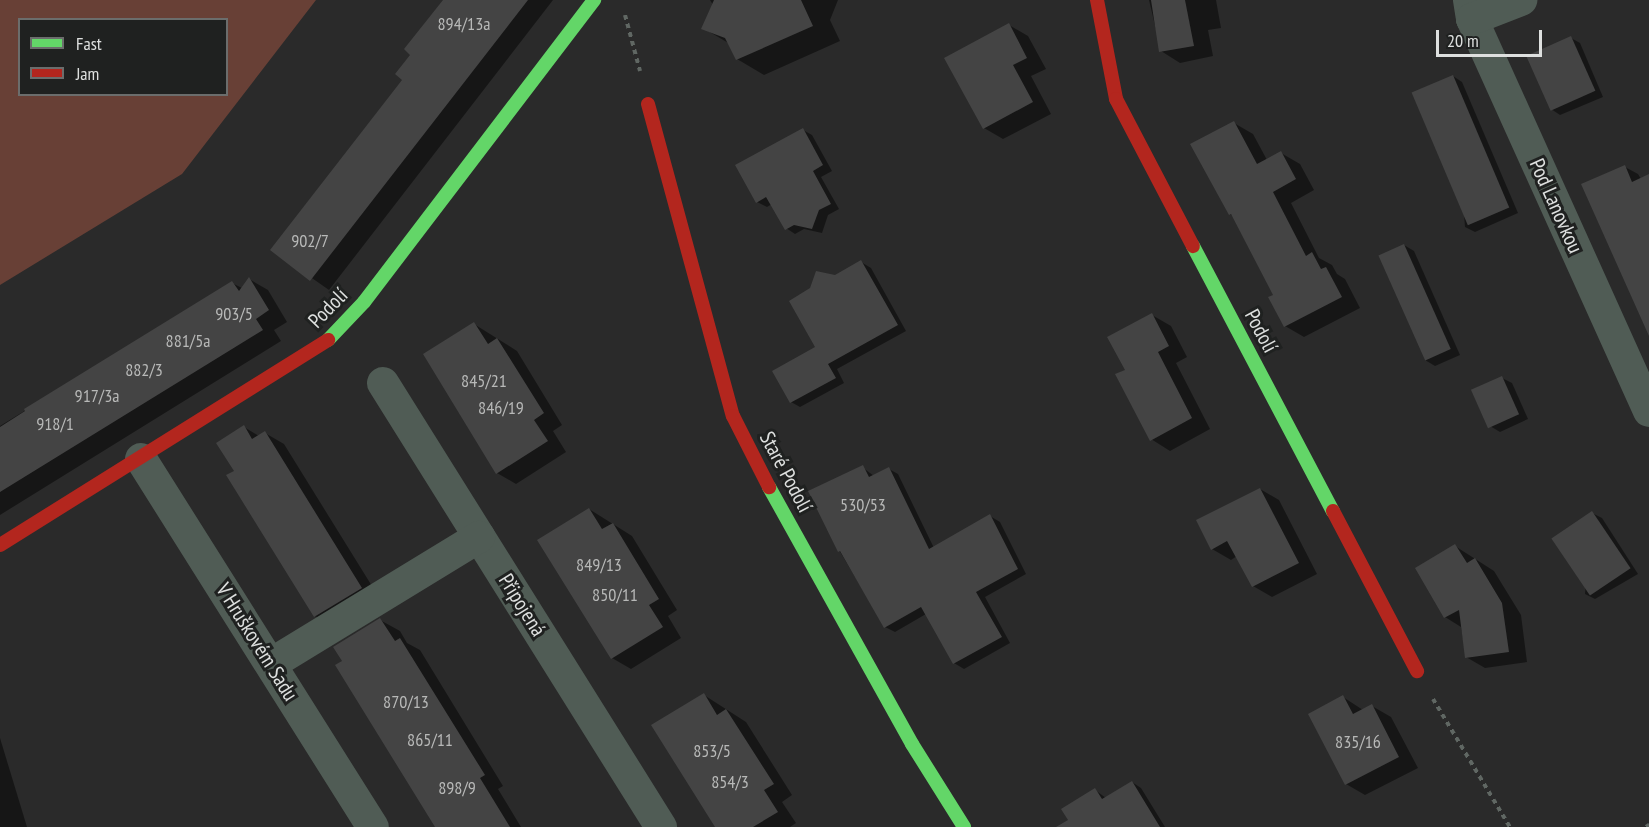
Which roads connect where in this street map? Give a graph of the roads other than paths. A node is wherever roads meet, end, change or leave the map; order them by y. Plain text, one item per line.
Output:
1 (594, 0) edge
2 (1097, 0) edge
3 (1521, 0) edge
4 (1471, 10) edge
5 (648, 104) road end
6 (383, 383) dead end
7 (1649, 411) edge
8 (141, 459) junction
9 (479, 537) junction
10 (0, 545) edge
11 (271, 664) junction
12 (1417, 671) road end
13 (373, 827) edge
14 (661, 827) edge
15 (964, 827) edge

1 - 8 street, Podolí
2 - 12 street, Podolí
3 - 4 street
4 - 7 street, Pod Lanovkou
5 - 15 street, Staré Podolí
6 - 9 street, Připojená
8 - 10 street, Podolí
8 - 11 street, V Hruškovém Sadu
9 - 11 street
9 - 14 street, Připojená
11 - 13 street, V Hruškovém Sadu

